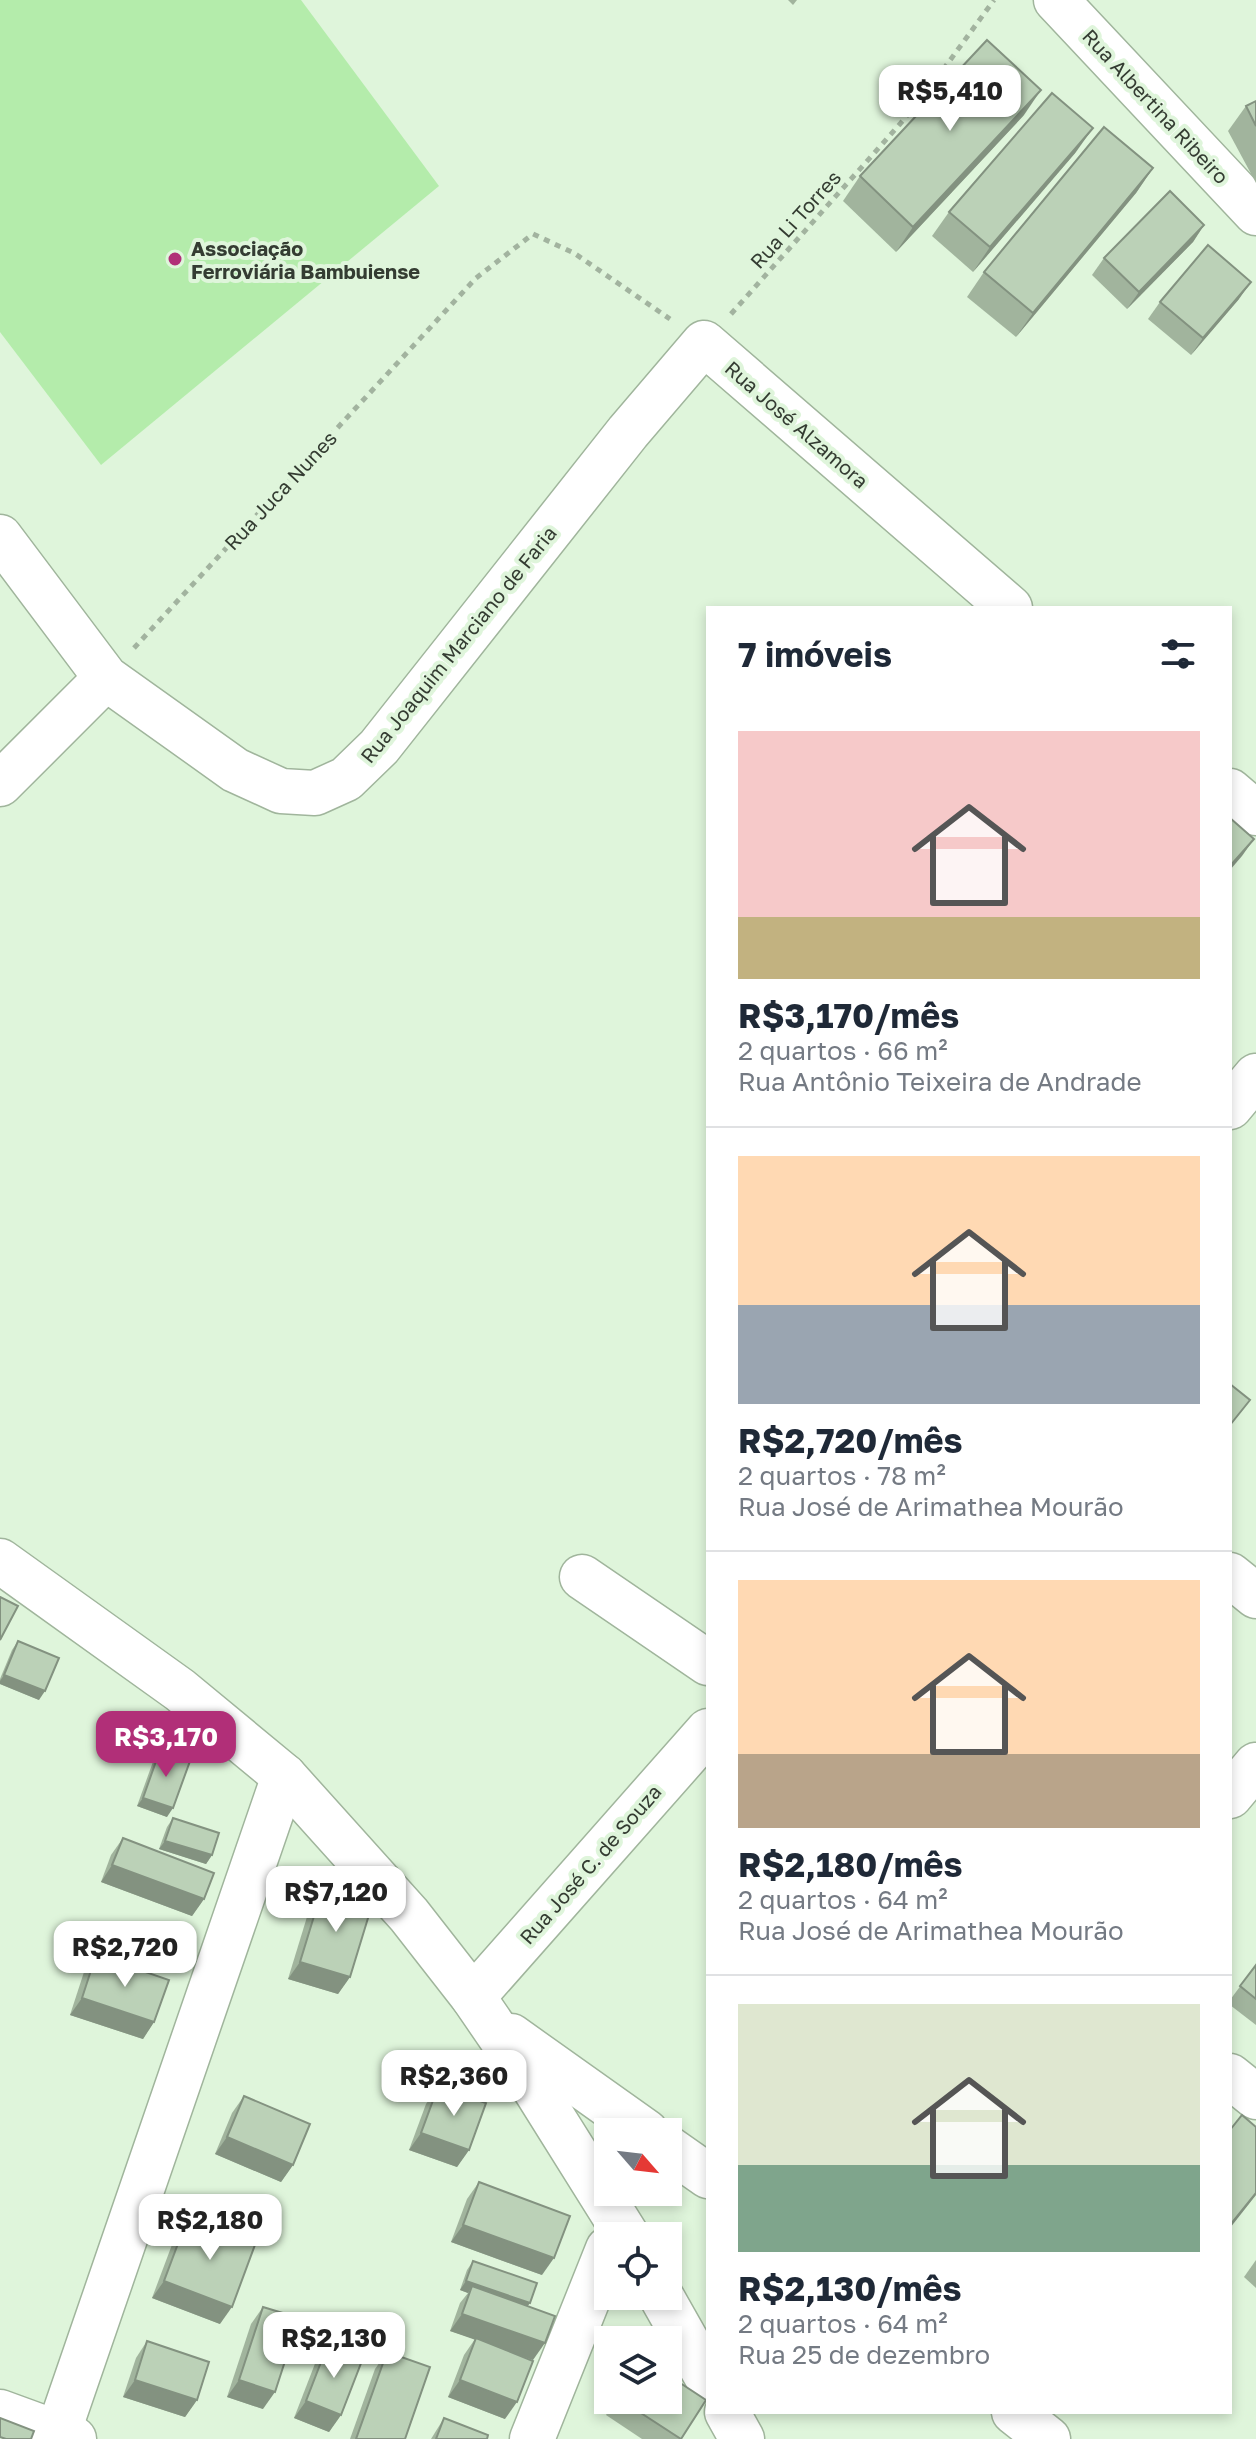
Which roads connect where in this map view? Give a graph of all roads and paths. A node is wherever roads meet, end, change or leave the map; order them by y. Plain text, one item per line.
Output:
1 (994, 0) edge
2 (1056, 0) edge
3 (1256, 213) edge
4 (704, 343) junction
5 (0, 537) edge
6 (1008, 606) edge
7 (106, 678) junction
8 (0, 784) edge
9 (1232, 793) edge
10 (1256, 813) edge
11 (1256, 1076) edge
12 (1232, 1105) edge
13 (0, 1561) edge
14 (582, 1577) dead end
15 (1232, 1577) edge
16 (1256, 1596) edge
17 (706, 1662) edge
18 (706, 1733) edge
19 (1256, 1765) edge
20 (284, 1776) junction
21 (1232, 1794) edge
22 (481, 2008) junction
23 (1232, 2078) edge
24 (1256, 2097) edge
25 (627, 2118) edge
26 (682, 2158) edge
27 (706, 2175) edge
28 (609, 2222) edge
29 (594, 2291) edge
30 (669, 2310) edge
31 (706, 2375) edge
32 (0, 2412) edge
33 (728, 2414) edge
34 (1017, 2414) edge
35 (63, 2437) edge
36 (532, 2439) edge
37 (742, 2439) edge
38 (1048, 2439) edge

1 - 4 path, Rua Li Torres
2 - 3 street, Rua Albertina Ribeiro
4 - 6 street, Rua José Alzamora
4 - 7 path, Rua Juca Nunes
4 - 7 street, Rua Joaquim Marciano de Faria
5 - 7 street, Rua Joaquim Marciano de Faria
7 - 8 street
9 - 10 street
11 - 12 street
13 - 20 street
14 - 17 street
15 - 16 street
18 - 22 street, Rua José C. de Souza
19 - 21 street
20 - 22 street
20 - 35 street
22 - 25 street
22 - 28 street
23 - 24 street
26 - 27 street
29 - 36 street
30 - 31 street
32 - 35 street
33 - 37 street
34 - 38 street

